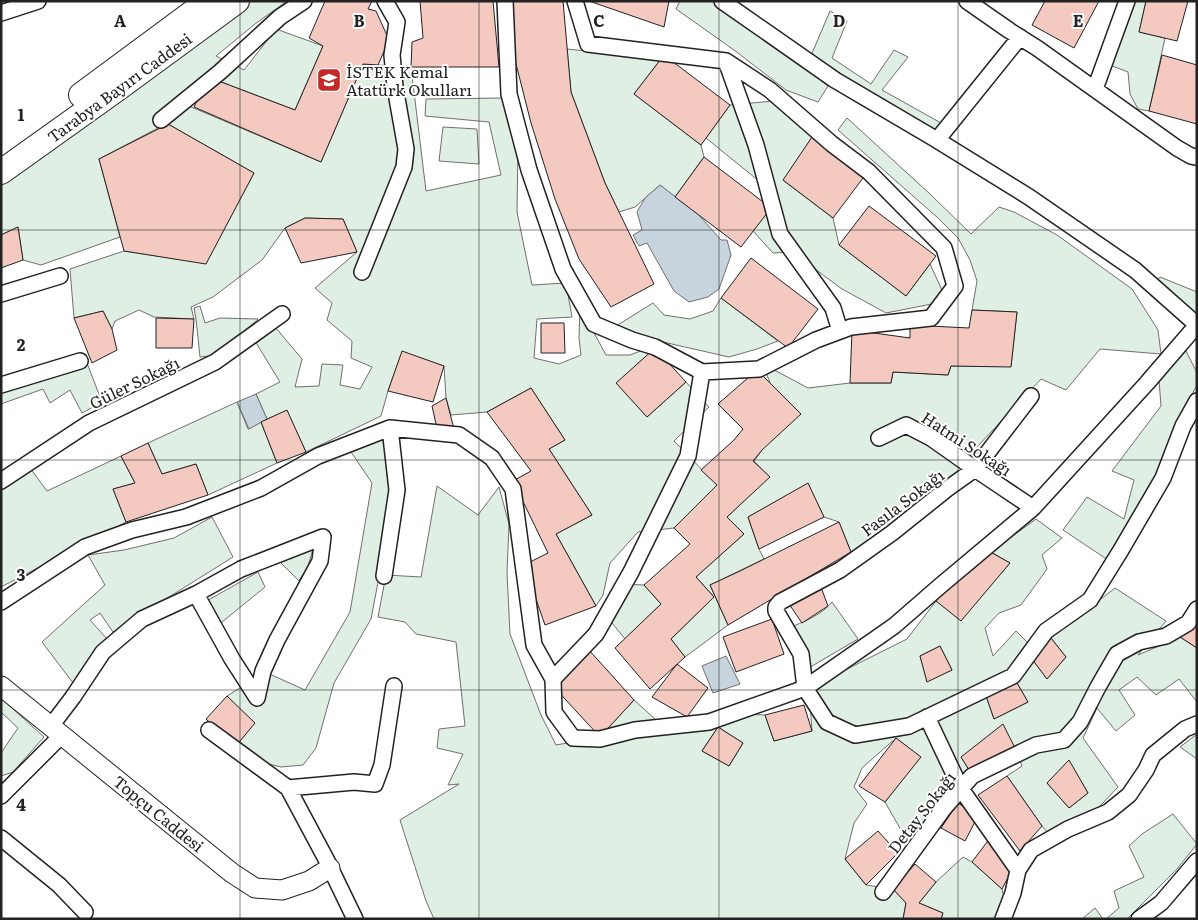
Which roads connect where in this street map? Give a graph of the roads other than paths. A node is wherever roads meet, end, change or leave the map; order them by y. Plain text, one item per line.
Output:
1 (38, 1) edge
2 (208, 1) edge
3 (237, 1) edge
4 (304, 1) edge
5 (385, 1) edge
6 (505, 1) edge
7 (575, 1) edge
8 (722, 1) edge
9 (967, 1) edge
10 (1127, 1) edge
11 (1, 13) edge
12 (1020, 37) junction
13 (726, 61) junction
14 (1095, 89) junction
15 (161, 120) dead end
16 (937, 140) junction
17 (1, 153) edge
18 (1197, 157) edge
19 (1, 172) edge
20 (362, 272) dead end
21 (60, 276) dead end
22 (1, 294) edge
23 (282, 314) dead end
24 (1197, 325) edge
25 (840, 331) junction
26 (80, 361) dead end
27 (702, 372) junction
28 (1, 385) edge
29 (1031, 396) dead end
30 (1197, 401) edge
31 (390, 428) junction
32 (879, 438) dead end
33 (975, 469) junction
34 (1, 481) edge
35 (1033, 508) junction
36 (384, 576) dead end
37 (196, 594) junction
38 (1, 602) edge
39 (1197, 609) edge
40 (552, 679) junction
41 (1, 686) edge
42 (394, 686) dead end
43 (805, 688) junction
44 (927, 717) junction
45 (1197, 724) edge
46 (57, 730) junction
47 (209, 730) dead end
48 (288, 788) junction
49 (961, 789) junction
50 (1, 796) edge
51 (1, 838) edge
52 (1197, 861) edge
53 (330, 868) junction
54 (1018, 870) junction
55 (883, 892) dead end
56 (87, 917) edge
57 (355, 919) edge
58 (1003, 919) edge
59 (1139, 919) edge

1 - 11 street
2 - 17 main road, Tarabya Bayırı Caddesi
3 - 19 main road, Tarabya Bayırı Caddesi
4 - 15 street
5 - 20 street
6 - 27 street
7 - 13 street
8 - 16 street
9 - 12 street
10 - 14 street
12 - 14 street
12 - 16 street
13 - 25 street
13 - 25 street
14 - 18 street
16 - 24 street
21 - 22 street
23 - 34 street, Güler Sokağı
24 - 35 street
25 - 27 street
26 - 28 street
27 - 40 street
29 - 33 street, Fasıla Sokağı
30 - 44 street
31 - 36 street
31 - 38 street
31 - 40 street
32 - 33 street, Hatmi Sokağı
33 - 35 street, Hatmi Sokağı
33 - 43 street, Fasıla Sokağı
35 - 43 street
37 - 37 street
37 - 46 street
39 - 49 street, Detay Sokağı
40 - 43 street
41 - 46 street, Topçu Caddesi
42 - 48 street
43 - 44 street
44 - 49 street
45 - 54 street
46 - 50 street
46 - 53 street, Topçu Caddesi
47 - 48 street
48 - 53 street
49 - 54 street
49 - 55 street, Detay Sokağı
51 - 56 street
52 - 59 street
53 - 57 street
54 - 58 street

